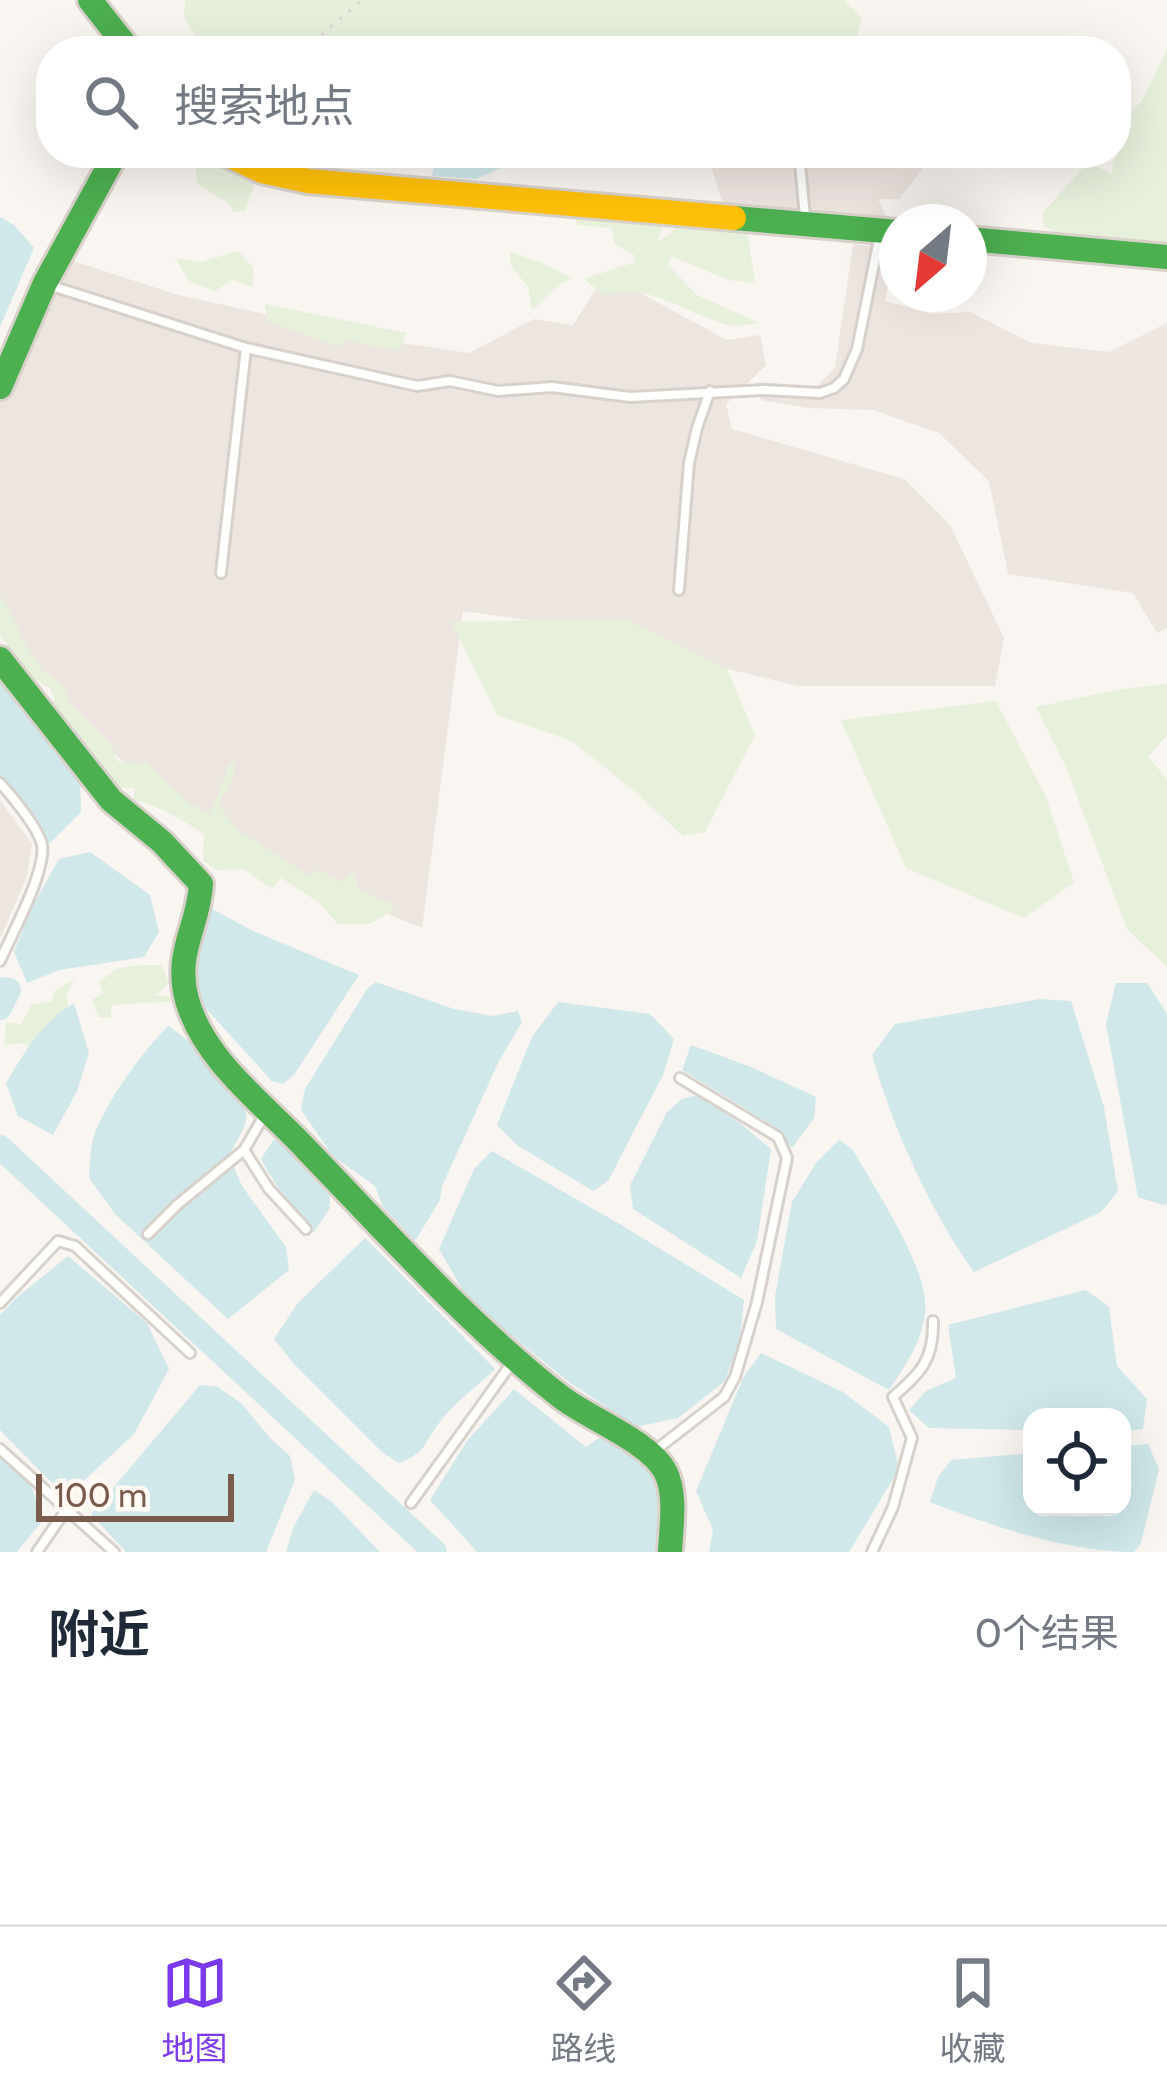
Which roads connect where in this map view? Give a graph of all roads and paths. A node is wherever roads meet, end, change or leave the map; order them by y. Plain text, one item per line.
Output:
1 (90, 0) edge
2 (362, 0) edge
3 (118, 36) edge
4 (318, 36) edge
5 (108, 168) edge
6 (256, 168) edge
7 (802, 168) edge
8 (805, 224) junction
9 (879, 231) edge
10 (987, 241) edge
11 (1167, 257) edge
12 (879, 269) edge
13 (45, 284) junction
14 (246, 348) junction
15 (0, 387) edge
16 (710, 391) junction
17 (221, 573) dead end
18 (679, 590) dead end
19 (0, 658) edge
20 (0, 783) edge
21 (0, 961) edge
22 (680, 1078) dead end
23 (268, 1109) junction
24 (244, 1150) junction
25 (306, 1229) dead end
26 (148, 1234) dead end
27 (0, 1303) edge
28 (933, 1321) dead end
29 (190, 1353) dead end
30 (515, 1358) junction
31 (0, 1449) edge
32 (650, 1454) junction
33 (411, 1503) dead end
34 (66, 1510) junction
35 (37, 1552) edge
36 (114, 1552) edge
37 (670, 1552) edge
38 (872, 1552) edge

1 - 3 street
2 - 4 path
5 - 13 street
6 - 8 street
7 - 8 lane
8 - 9 street
10 - 11 street
12 - 16 lane
13 - 14 lane
13 - 15 street
14 - 16 lane
14 - 17 lane
16 - 18 lane
19 - 23 street
20 - 21 lane
22 - 32 lane
23 - 24 lane
23 - 30 street
24 - 25 lane
24 - 26 lane
27 - 29 lane
28 - 38 lane
30 - 32 street
30 - 33 lane
31 - 34 lane
32 - 37 street
34 - 35 lane
34 - 36 lane

